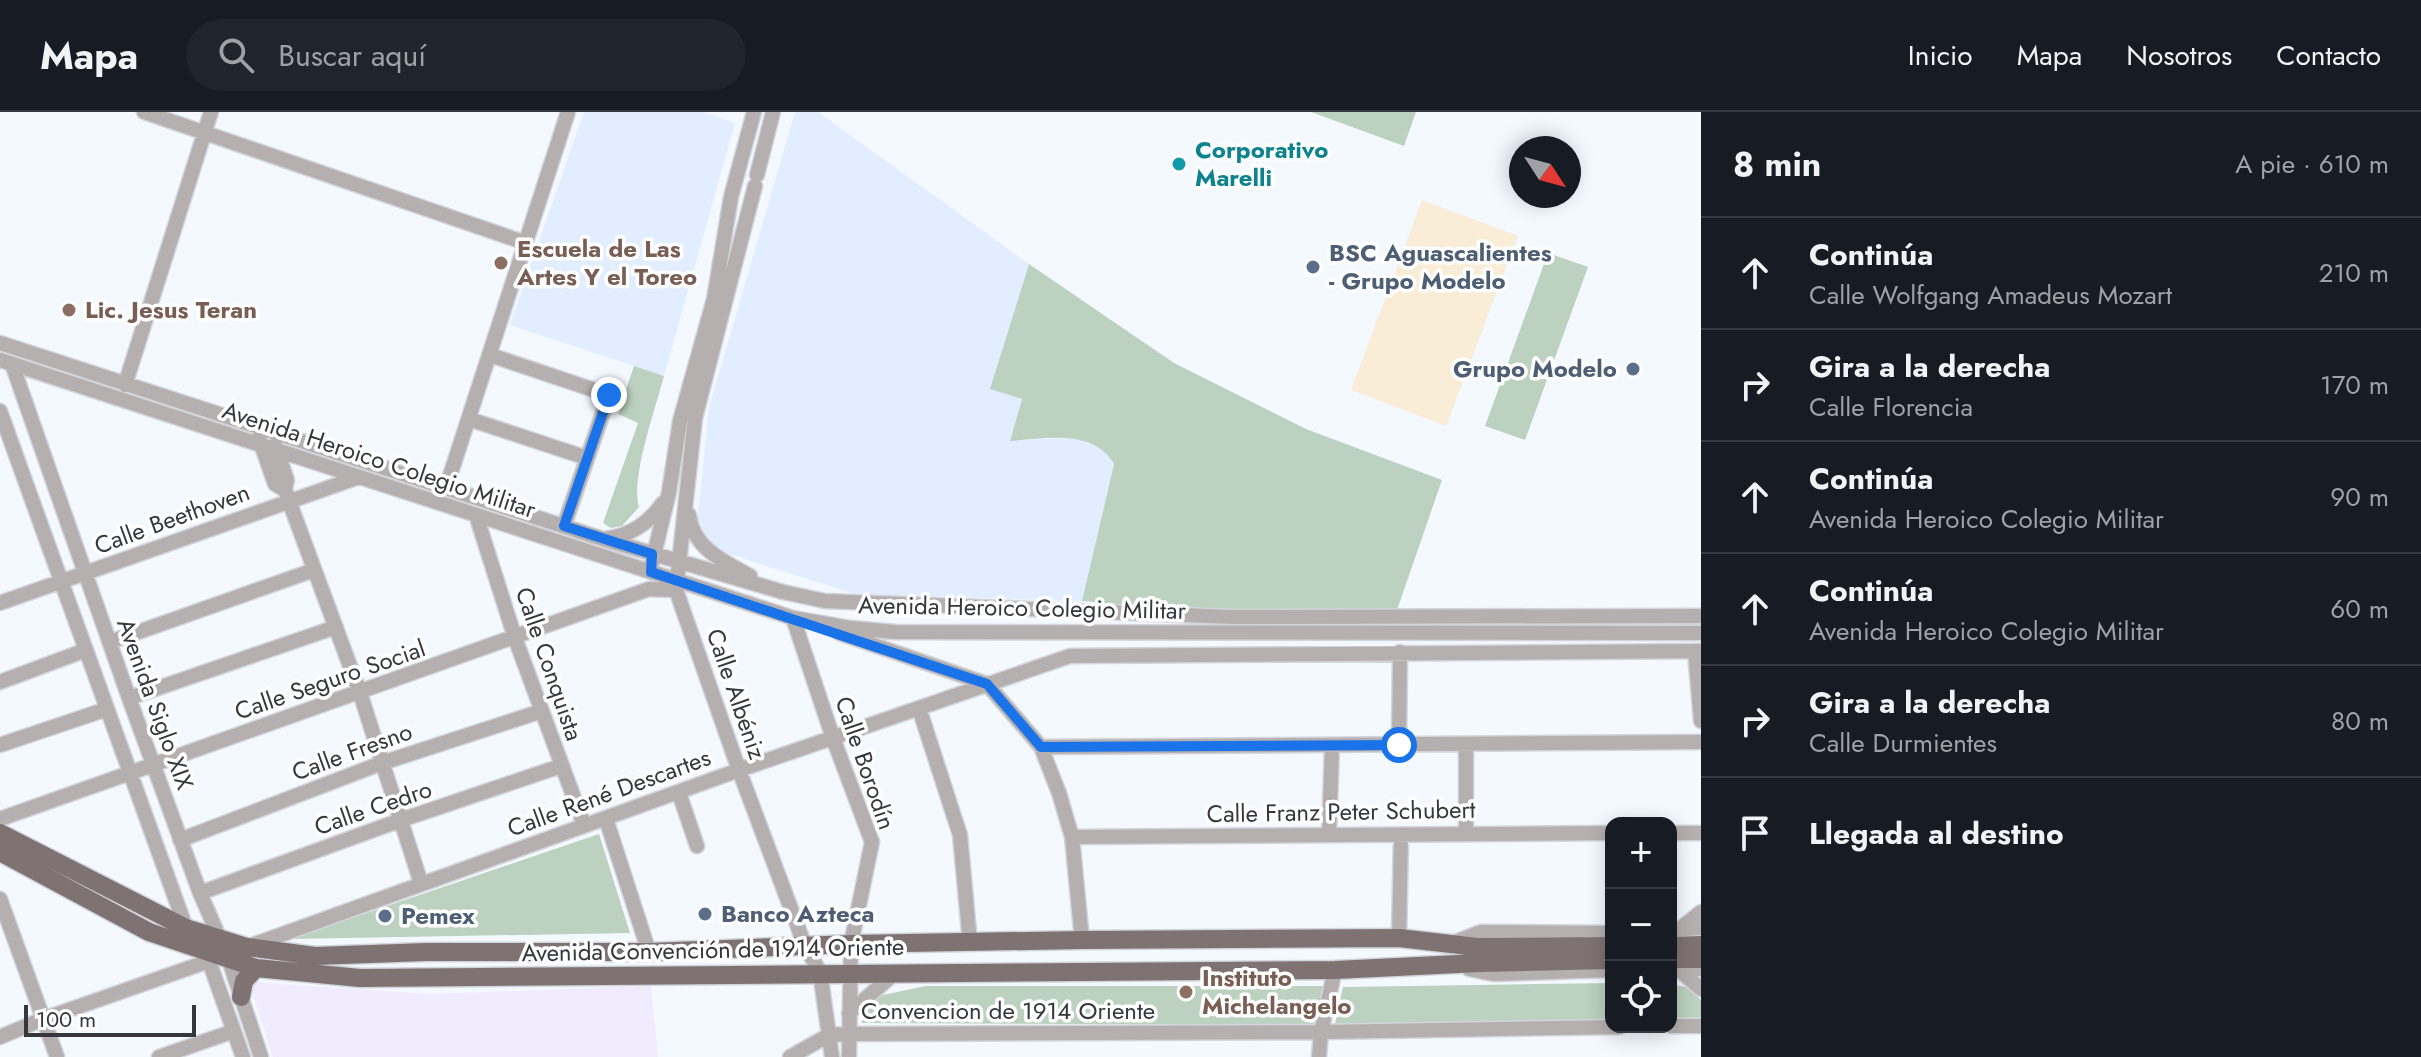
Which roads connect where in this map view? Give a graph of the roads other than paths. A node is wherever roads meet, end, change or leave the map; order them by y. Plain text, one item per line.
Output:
1 (144, 112) edge
2 (211, 112) edge
3 (568, 112) edge
4 (754, 113) edge
5 (772, 115) edge
6 (204, 132) junction
7 (731, 197) junction
8 (751, 202) junction
9 (526, 243) junction
10 (0, 343) edge
11 (490, 355) junction
12 (6, 362) edge
13 (125, 385) junction
14 (0, 411) edge
15 (469, 419) junction
16 (256, 427) junction
17 (271, 431) junction
18 (260, 443) junction
19 (276, 448) junction
20 (587, 458) junction
21 (359, 477) junction
22 (689, 484) junction
23 (446, 488) junction
24 (669, 492) junction
25 (286, 495) junction
26 (476, 515) junction
27 (564, 526) junction
28 (603, 539) junction
29 (652, 554) junction
30 (678, 560) junction
31 (314, 570) junction
32 (651, 572) junction
33 (84, 573) junction
34 (62, 583) junction
35 (676, 584) junction
36 (771, 589) junction
37 (0, 603) edge
38 (1701, 616) edge
39 (793, 618) junction
40 (336, 627) junction
41 (1701, 633) edge
42 (515, 638) junction
43 (110, 642) junction
44 (86, 650) junction
45 (1698, 651) edge
46 (1400, 652) junction
47 (0, 682) edge
48 (987, 684) junction
49 (360, 693) junction
50 (129, 698) junction
51 (919, 708) junction
52 (107, 709) junction
53 (542, 711) junction
54 (1701, 721) edge
55 (833, 738) junction
56 (1701, 742) edge
57 (1466, 744) junction
58 (0, 745) edge
59 (1399, 745) junction
60 (1332, 746) junction
61 (1041, 747) junction
62 (382, 763) junction
63 (155, 765) junction
64 (561, 766) junction
65 (739, 770) junction
66 (132, 773) junction
67 (679, 793) junction
68 (0, 819) edge
69 (606, 819) junction
70 (401, 820) junction
71 (584, 825) junction
72 (1466, 832) junction
73 (0, 833) edge
74 (1605, 833) edge
75 (1677, 833) edge
76 (1701, 833) edge
77 (1329, 834) junction
78 (1401, 835) junction
79 (1072, 837) junction
80 (180, 840) junction
81 (697, 846) dead end
82 (0, 852) edge
83 (421, 883) junction
84 (200, 893) junction
85 (0, 899) edge
86 (1701, 912) edge
87 (186, 928) junction
88 (1701, 928) edge
89 (1677, 932) edge
90 (1605, 933) edge
91 (1677, 934) edge
92 (1677, 936) edge
93 (220, 937) junction
94 (1399, 938) junction
95 (1082, 940) junction
96 (970, 943) junction
97 (851, 944) junction
98 (1450, 944) junction
99 (1701, 945) edge
100 (805, 946) junction
101 (1605, 946) edge
102 (247, 947) junction
103 (649, 952) junction
104 (205, 955) junction
105 (1478, 955) junction
106 (1701, 959) edge
107 (229, 960) junction
108 (1605, 960) edge
109 (1677, 964) edge
110 (1453, 965) junction
111 (1677, 966) edge
112 (256, 968) junction
113 (1677, 968) edge
114 (1701, 969) edge
115 (1335, 970) junction
116 (1605, 970) edge
117 (820, 972) junction
118 (851, 973) junction
119 (895, 973) junction
120 (1701, 989) edge
121 (241, 997) junction
122 (849, 1013) junction
123 (43, 1019) junction
124 (1677, 1026) edge
125 (1701, 1026) edge
126 (1605, 1027) edge
127 (234, 1031) junction
128 (1321, 1032) junction
129 (848, 1034) junction
130 (829, 1035) junction
131 (0, 1037) edge
132 (57, 1057) edge
133 (159, 1057) edge
134 (243, 1057) edge
135 (261, 1057) edge
136 (790, 1057) edge
137 (832, 1057) edge
138 (849, 1057) edge
139 (1319, 1057) edge

1 - 6 street
2 - 6 street
3 - 9 street
4 - 5 street
4 - 7 street
5 - 8 street, Calle Albéniz
6 - 9 street
6 - 13 street
7 - 8 street
7 - 24 street
8 - 22 street, Calle Albéniz
9 - 11 street
10 - 13 street, Avenida Heroico Colegio Militar
11 - 15 street
11 - 20 street
12 - 18 street, Avenida Heroico Colegio Militar
12 - 33 street, Avenida Siglo XIX
13 - 16 street, Avenida Heroico Colegio Militar
14 - 34 street, Avenida Siglo XIX
15 - 20 street
15 - 23 street
16 - 17 street, Avenida Heroico Colegio Militar
16 - 18 street
17 - 19 street
17 - 23 street, Avenida Heroico Colegio Militar
18 - 19 street, Avenida Heroico Colegio Militar
18 - 25 street
19 - 21 street, Avenida Heroico Colegio Militar
19 - 25 street
20 - 27 street
21 - 25 street, Calle Beethoven
21 - 26 street, Avenida Heroico Colegio Militar
22 - 30 street, Calle Albéniz
22 - 36 street
23 - 27 street, Avenida Heroico Colegio Militar
24 - 28 street
24 - 29 street
25 - 31 street
25 - 33 street, Calle Beethoven
26 - 32 street, Avenida Heroico Colegio Militar
26 - 42 street, Calle Conquista
27 - 28 street, Avenida Heroico Colegio Militar
28 - 29 street, Avenida Heroico Colegio Militar
29 - 30 street, Avenida Heroico Colegio Militar
29 - 32 street
30 - 35 street, Calle Albéniz
30 - 36 street, Avenida Heroico Colegio Militar
31 - 40 street
31 - 43 street
32 - 35 street, Avenida Heroico Colegio Militar
33 - 34 street, Calle Beethoven
33 - 43 street, Avenida Siglo XIX
34 - 37 street, Calle Beethoven
34 - 44 street, Avenida Siglo XIX
35 - 39 street, Avenida Heroico Colegio Militar
35 - 42 street, Calle Seguro Social
35 - 65 street, Calle Albéniz
36 - 38 street, Avenida Heroico Colegio Militar
39 - 41 street, Avenida Heroico Colegio Militar
39 - 48 street
39 - 55 street, Calle Borodín
40 - 49 street
40 - 50 street
42 - 49 street, Calle Seguro Social
42 - 53 street, Calle Conquista
43 - 50 street, Avenida Siglo XIX
44 - 47 street
44 - 52 street, Avenida Siglo XIX
45 - 46 street, Avenida Heroico Colegio Militar
45 - 54 street
46 - 48 street, Avenida Heroico Colegio Militar
46 - 59 street
48 - 51 street, Calle René Descartes
48 - 61 street
49 - 62 street
49 - 63 street, Calle Seguro Social
50 - 63 street, Avenida Siglo XIX
51 - 55 street, Calle René Descartes
51 - 96 street
52 - 58 street
52 - 66 street, Avenida Siglo XIX
53 - 62 street, Calle Fresno
53 - 64 street, Calle Conquista
55 - 65 street, Calle René Descartes
55 - 97 street, Calle Borodín
56 - 57 street
57 - 59 street
57 - 72 street
59 - 60 street
60 - 61 street
60 - 77 street
61 - 79 street
62 - 70 street
62 - 80 street, Calle Fresno
63 - 66 street, Calle Seguro Social
63 - 80 street, Avenida Siglo XIX
64 - 70 street, Calle Cedro
64 - 71 street, Calle Conquista
65 - 67 street, Calle René Descartes
65 - 100 street, Calle Albéniz
66 - 68 street, Calle Seguro Social
66 - 87 street, Avenida Siglo XIX
67 - 69 street, Calle René Descartes
67 - 81 street
69 - 71 street, Calle René Descartes
69 - 103 street
70 - 83 street
70 - 84 street, Calle Cedro
71 - 83 street, Calle René Descartes
72 - 74 street, Calle Franz Peter Schubert
72 - 78 street, Calle Franz Peter Schubert
73 - 87 main road, Avenida Convención de 1914 Oriente
75 - 76 street
77 - 78 street, Calle Franz Peter Schubert
77 - 79 street, Calle Franz Peter Schubert
78 - 94 street
79 - 95 street
80 - 84 street, Avenida Siglo XIX
82 - 104 main road, Avenida Convención de 1914 Oriente
83 - 102 street, Calle René Descartes
84 - 93 street, Avenida Siglo XIX
85 - 123 street
86 - 89 street
87 - 93 main road, Avenida Convención de 1914 Oriente
87 - 104 street, Avenida Siglo XIX
88 - 91 street
90 - 98 street, Avenida Convención de 1914 Oriente
92 - 99 main road
93 - 102 main road, Avenida Convención de 1914 Oriente
93 - 107 street, Avenida Siglo XIX
94 - 95 main road, Avenida Convención de 1914 Oriente
94 - 98 main road, Avenida Convención de 1914 Oriente
95 - 96 main road, Avenida Convención de 1914 Oriente
96 - 97 main road, Avenida Convención de 1914 Oriente
97 - 100 main road, Avenida Convención de 1914 Oriente
97 - 118 street, Calle Borodín
98 - 105 main road, Avenida Convención de 1914 Oriente
100 - 103 main road, Avenida Convención de 1914 Oriente
100 - 117 street, Calle Albéniz
101 - 105 main road, Avenida Convención de 1914 Oriente
102 - 103 main road, Avenida Convención de 1914 Oriente
104 - 107 main road, Avenida Convención de 1914 Oriente
104 - 123 street
104 - 127 street, Avenida Siglo XIX
105 - 108 main road, Avenida Convención de 1914 Oriente
105 - 110 main road, Avenida Convención de 1914 Oriente
106 - 109 main road
107 - 112 main road, Avenida Convención de 1914 Oriente
107 - 121 street, Avenida Siglo XIX
110 - 115 main road, Avenida Convención de 1914 Oriente
110 - 116 street, Avenida Convención de 1914 Oriente
111 - 114 street
112 - 117 main road, Avenida Convención de 1914 Oriente
112 - 121 main road
113 - 120 street
115 - 119 main road, Avenida Convención de 1914 Oriente
115 - 128 street
117 - 118 main road, Avenida Convención de 1914 Oriente
117 - 130 street
118 - 119 main road, Avenida Convención de 1914 Oriente
118 - 122 street, Calle Borodín
119 - 122 street
121 - 135 street, Avenida Siglo XIX
122 - 129 street, Calle Borodín
123 - 131 street
123 - 132 street
124 - 125 street
126 - 128 street, Convencion de 1914 Oriente
127 - 133 street
127 - 134 street, Avenida Siglo XIX
128 - 129 street, Convencion de 1914 Oriente
128 - 139 street
129 - 130 street, Convencion de 1914 Oriente
129 - 138 street, Calle Borodín
130 - 136 street
130 - 137 street

